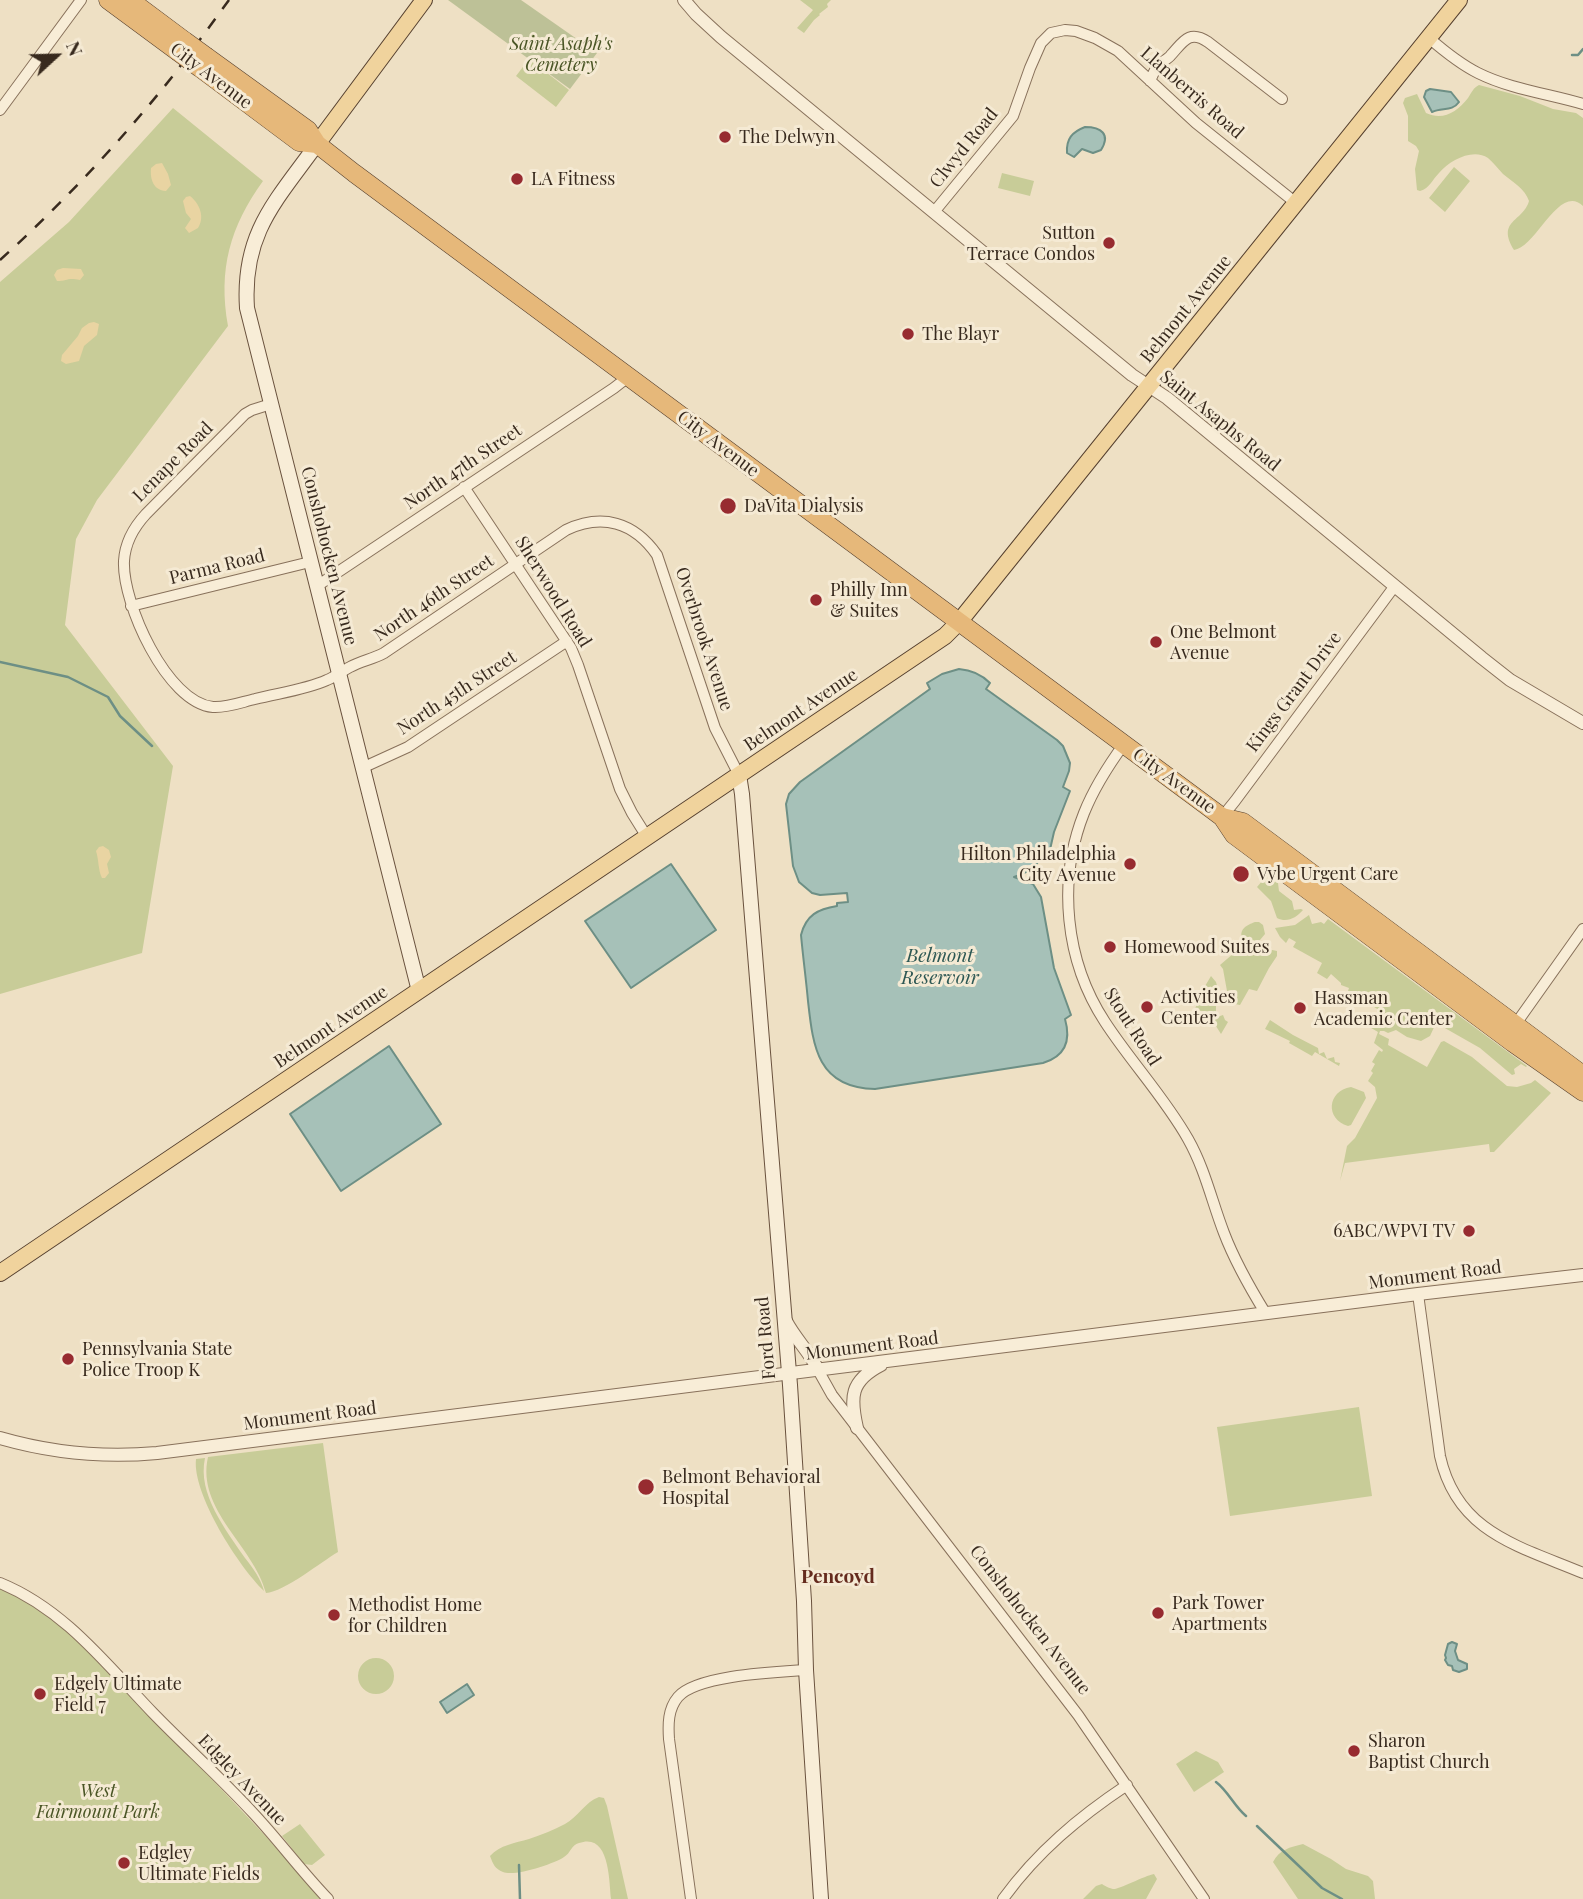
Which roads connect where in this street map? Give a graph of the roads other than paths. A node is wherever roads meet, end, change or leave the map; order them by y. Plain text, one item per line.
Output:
1 (81, 0) edge
2 (108, 0) edge
3 (130, 0) edge
4 (424, 0) edge
5 (684, 0) edge
6 (1459, 0) edge
7 (1055, 32) joint
8 (1429, 38) junction
9 (181, 46) junction
10 (1150, 81) junction
11 (1282, 99) dead end
12 (1583, 104) edge
13 (0, 110) edge
14 (317, 145) junction
15 (1296, 203) junction
16 (934, 212) junction
17 (628, 377) junction
18 (1149, 386) junction
19 (271, 404) junction
20 (464, 487) junction
21 (622, 526) joint
22 (310, 562) junction
23 (516, 564) junction
24 (317, 586) junction
25 (1394, 587) junction
26 (131, 606) junction
27 (959, 622) junction
28 (567, 641) junction
29 (339, 674) junction
30 (1583, 723) edge
31 (1124, 744) junction
32 (362, 768) junction
33 (739, 775) junction
34 (1222, 817) junction
35 (647, 837) junction
36 (1335, 891) junction
37 (1317, 897) junction
38 (1583, 929) edge
39 (419, 991) junction
40 (1515, 1025) junction
41 (1583, 1075) edge
42 (1583, 1092) edge
43 (0, 1273) edge
44 (1583, 1275) edge
45 (1418, 1294) junction
46 (783, 1314) junction
47 (1266, 1314) junction
48 (887, 1362) junction
49 (818, 1370) junction
50 (788, 1374) junction
51 (857, 1428) junction
52 (0, 1438) edge
53 (1583, 1573) edge
54 (0, 1583) edge
55 (806, 1670) junction
56 (1126, 1785) junction
57 (328, 1899) edge
58 (691, 1899) edge
59 (821, 1899) edge
60 (1003, 1899) edge
61 (1203, 1899) edge

1 - 13 street
2 - 9 highway, City Avenue
3 - 9 highway, City Avenue
4 - 14 main road
5 - 16 street, Saint Asaphs Road
6 - 8 main road, Belmont Avenue
7 - 10 street, Llanberris Road
7 - 16 street, Clwyd Road
8 - 12 street
8 - 15 main road, Belmont Avenue
9 - 14 highway, City Avenue, bridge
10 - 11 street
10 - 15 street, Llanberris Road
14 - 17 highway, City Avenue
14 - 19 main road, Conshohocken Avenue
15 - 18 main road, Belmont Avenue
16 - 18 street, Saint Asaphs Road
17 - 20 street, North 47th Street
17 - 27 highway, City Avenue
18 - 25 street, Saint Asaphs Road
18 - 27 main road, Belmont Avenue
19 - 22 main road, Conshohocken Avenue
19 - 26 street, Lenape Road
20 - 23 street, Sherwood Road
20 - 24 street, North 47th Street
21 - 23 street, North 46th Street
21 - 33 street, Overbrook Avenue
22 - 24 main road, Conshohocken Avenue
22 - 26 street, Parma Road
23 - 28 street, Sherwood Road
23 - 29 street, North 46th Street
24 - 29 main road, Conshohocken Avenue
25 - 30 street, Saint Asaphs Road
25 - 34 street, Kings Grant Drive
26 - 29 street, Lenape Road
27 - 31 highway, City Avenue
27 - 33 main road, Belmont Avenue
28 - 32 street, North 45th Street
28 - 35 street, Sherwood Road
29 - 32 main road, Conshohocken Avenue
31 - 34 highway, City Avenue
31 - 47 street, Stout Road
32 - 39 main road, Conshohocken Avenue
33 - 35 main road, Belmont Avenue
33 - 46 main road, Ford Road
34 - 36 highway, City Avenue
34 - 37 highway, City Avenue
35 - 39 main road, Belmont Avenue
36 - 37 highway
36 - 40 highway, City Avenue
37 - 42 highway, City Avenue
38 - 40 street
39 - 43 main road, Belmont Avenue
40 - 41 highway, City Avenue
44 - 45 street, Monument Road
45 - 47 street, Monument Road
45 - 53 street
46 - 49 street
46 - 50 main road, Ford Road
47 - 48 street, Monument Road
48 - 49 street, Monument Road
48 - 51 street
49 - 50 street, Monument Road
49 - 51 street, Conshohocken Avenue
50 - 52 street, Monument Road
50 - 55 main road, Ford Road
51 - 56 street, Conshohocken Avenue
54 - 57 street, Edgley Avenue
55 - 58 street
55 - 59 main road, Ford Road
56 - 60 street
56 - 61 street, Conshohocken Avenue

